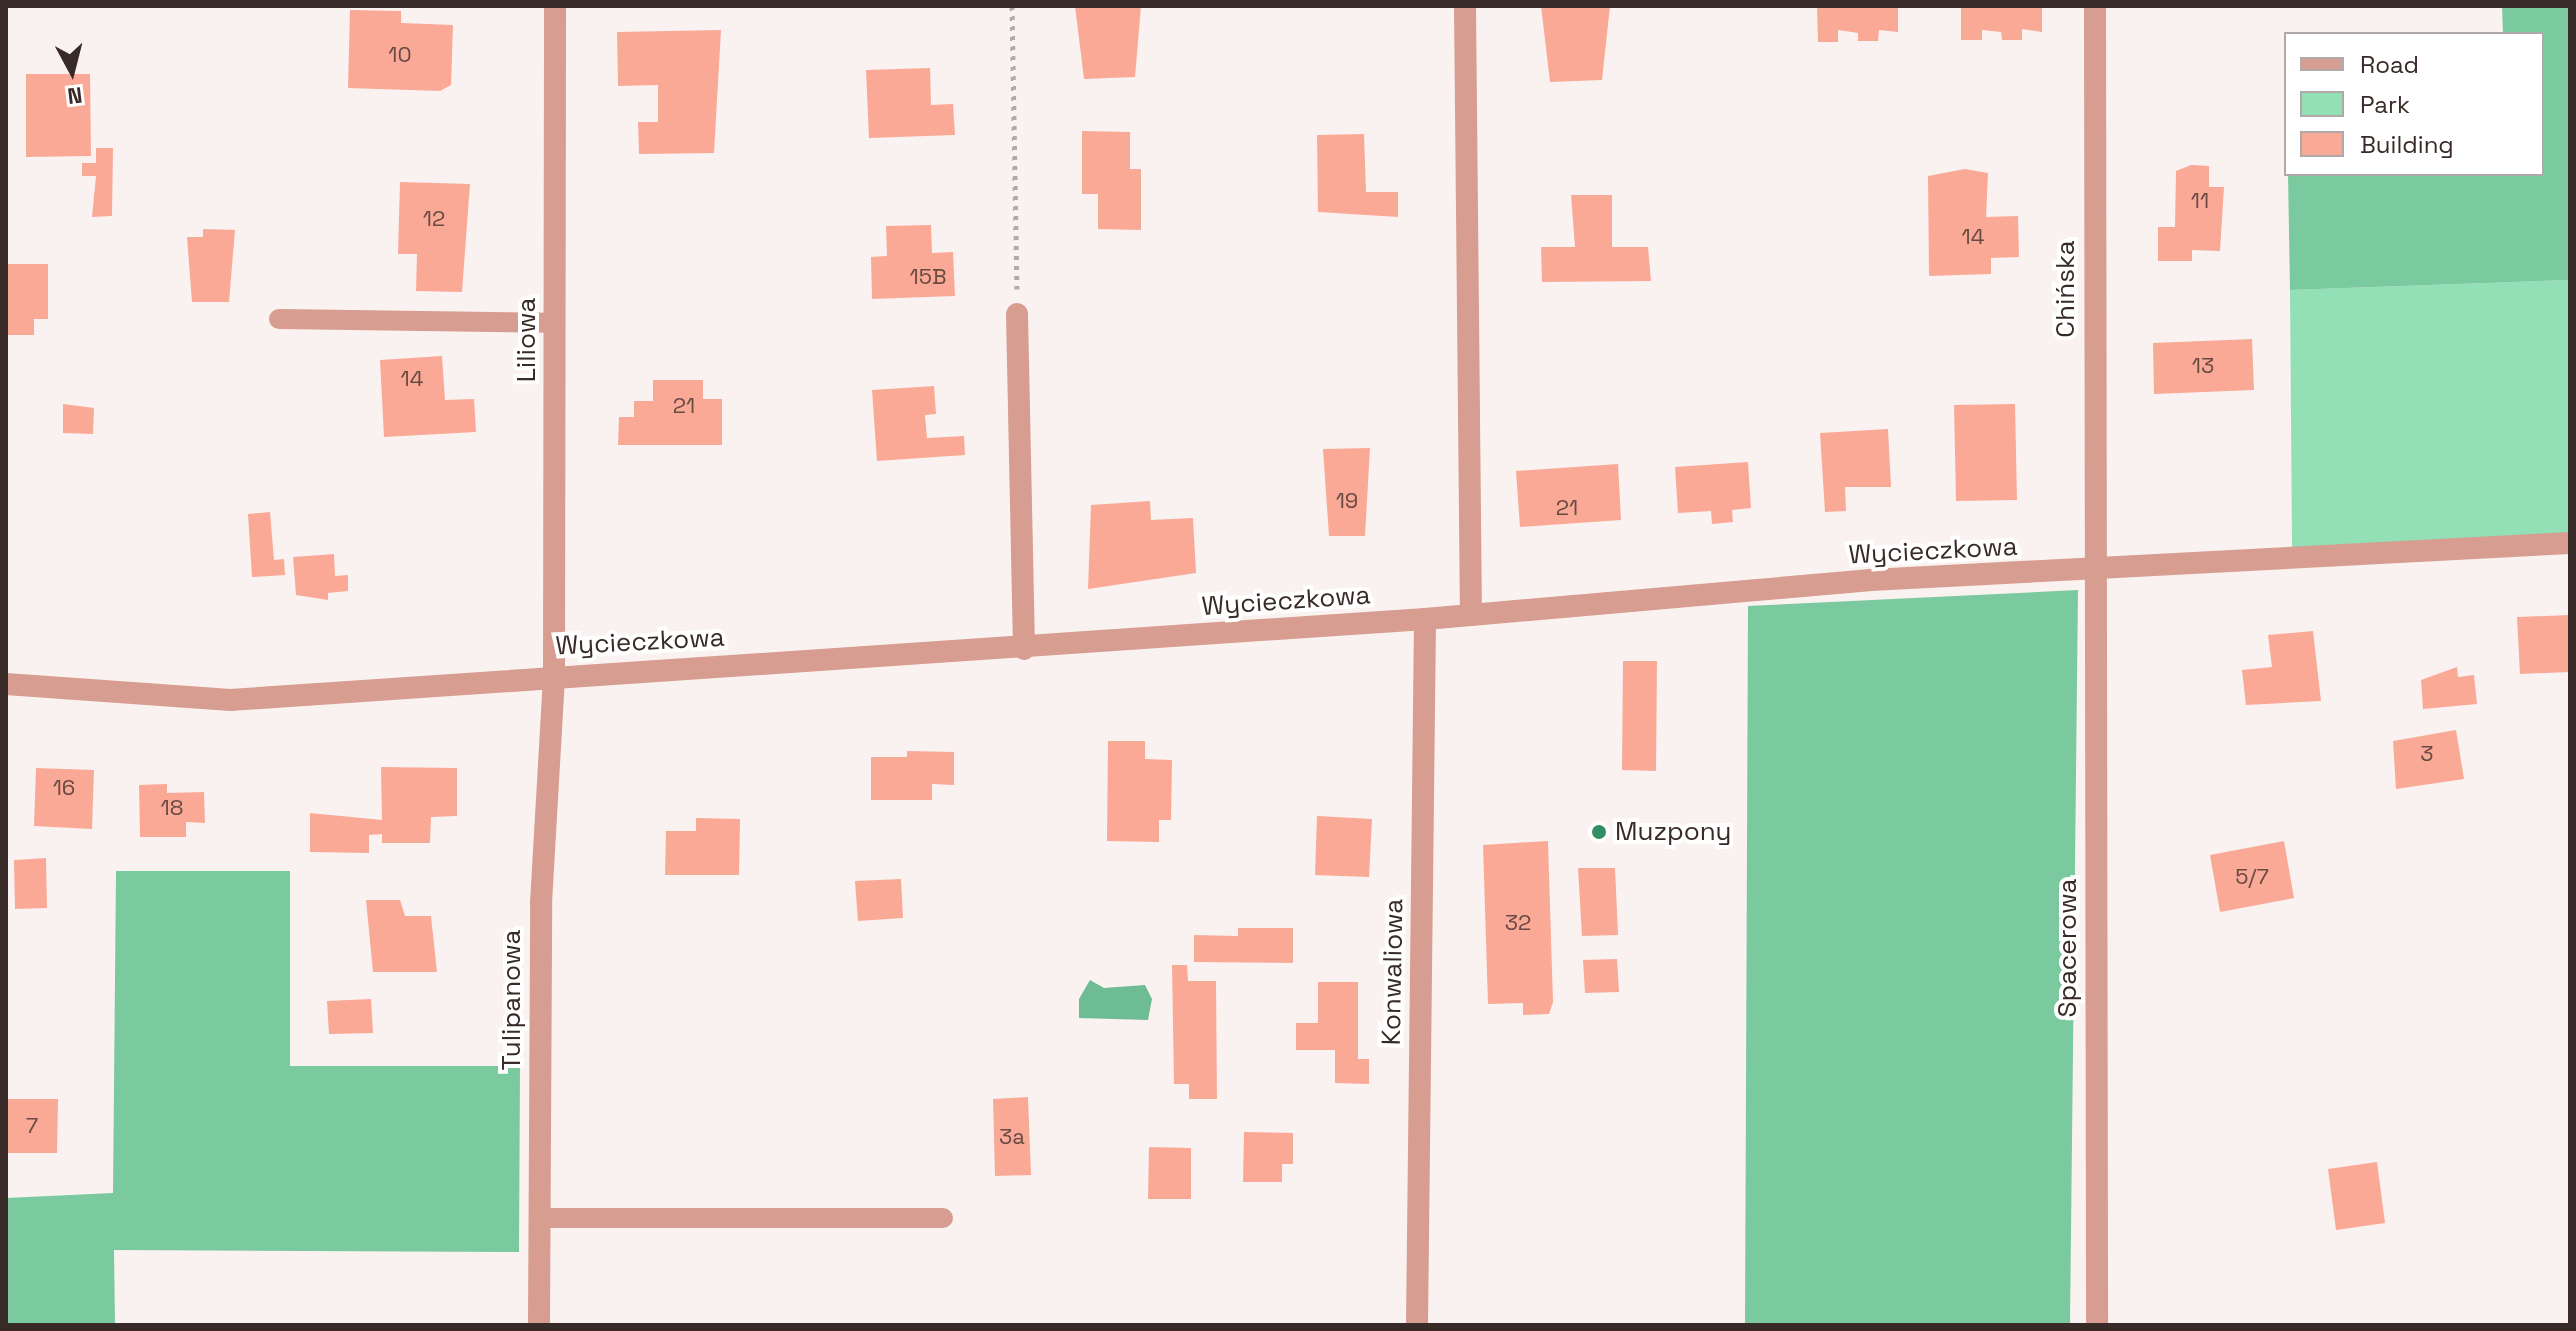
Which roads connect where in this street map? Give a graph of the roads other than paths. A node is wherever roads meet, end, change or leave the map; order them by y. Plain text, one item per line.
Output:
1 (555, 6) edge
2 (1465, 6) edge
3 (2095, 6) edge
4 (1017, 314) road end
5 (279, 319) dead end
6 (555, 323) junction
7 (2570, 543) edge
8 (2095, 572) junction
9 (1471, 615) junction
10 (1425, 619) junction
11 (1024, 649) junction
12 (554, 675) junction
13 (6, 684) edge
14 (540, 1218) junction
15 (943, 1218) dead end
16 (539, 1325) edge
17 (1417, 1325) edge
18 (2097, 1325) edge

1 - 6 street, Liliowa
2 - 9 street
3 - 8 street, Chińska
4 - 11 street
5 - 6 lane
6 - 12 street, Liliowa
7 - 8 street, Wycieczkowa
8 - 9 street, Wycieczkowa
8 - 18 street, Spacerowa
9 - 10 street, Wycieczkowa
10 - 11 street, Wycieczkowa
10 - 17 street, Konwaliowa
11 - 12 street, Wycieczkowa
12 - 13 street, Wycieczkowa
12 - 14 street, Tulipanowa
14 - 15 lane
14 - 16 street, Tulipanowa

